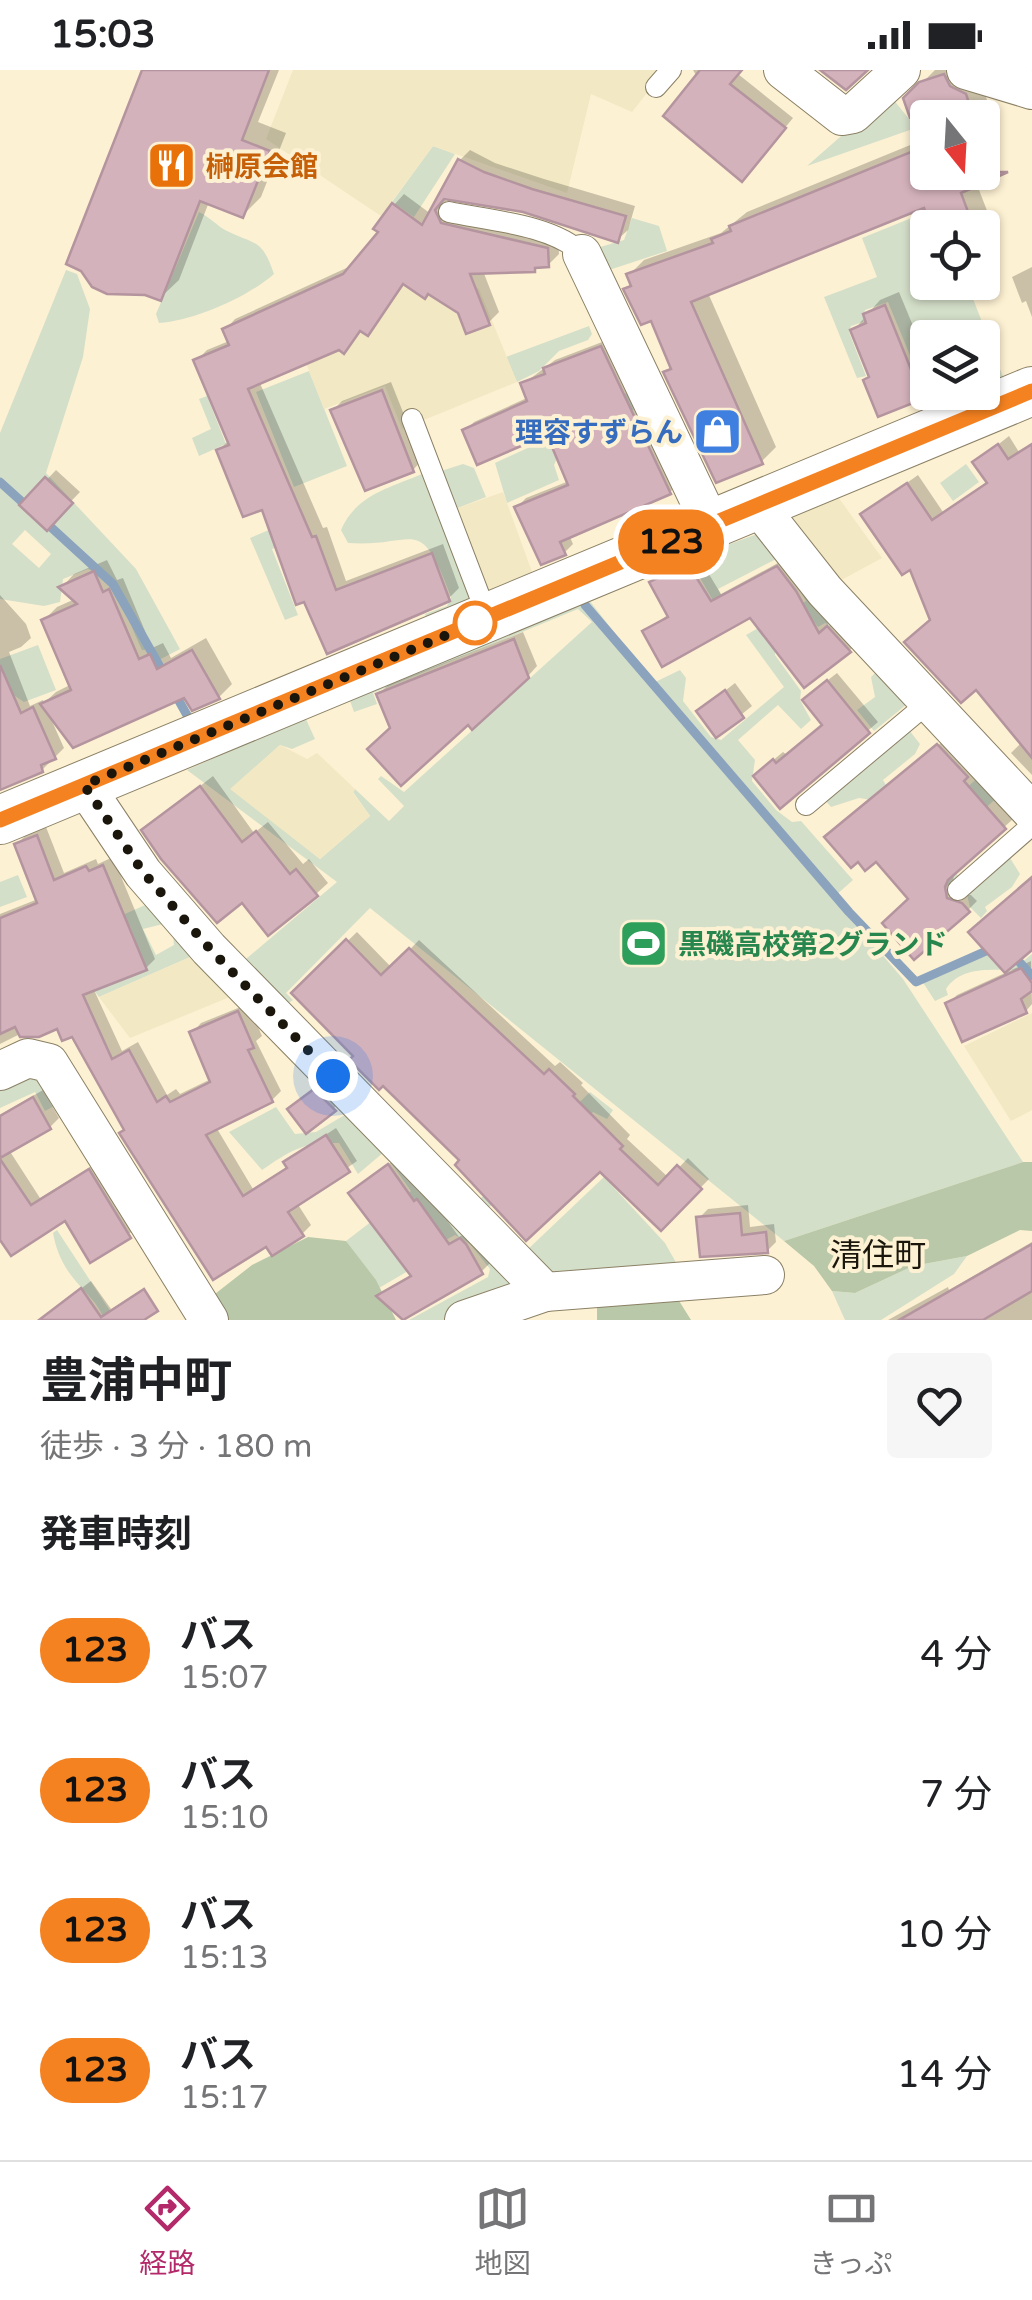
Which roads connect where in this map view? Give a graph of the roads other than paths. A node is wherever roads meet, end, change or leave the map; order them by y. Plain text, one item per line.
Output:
1 (670, 70) edge
2 (783, 70) edge
3 (901, 70) edge
4 (966, 70) edge
5 (656, 88) dead end
6 (1032, 90) edge
7 (448, 212) dead end
8 (582, 254) joint
9 (1028, 400) edge
10 (412, 418) dead end
11 (758, 506) junction
12 (711, 525) junction
13 (488, 618) junction
14 (929, 702) junction
15 (84, 785) junction
16 (806, 806) dead end
17 (1032, 812) edge
18 (0, 820) edge
19 (1032, 824) edge
20 (958, 890) dead end
21 (0, 1071) edge
22 (765, 1275) dead end
23 (545, 1292) junction
24 (209, 1320) edge
25 (464, 1320) edge

1 - 5 lane
2 - 3 street
4 - 6 street
7 - 8 lane
8 - 12 street
9 - 11 street
10 - 13 lane
11 - 12 street
11 - 14 street
12 - 13 street
13 - 15 street
14 - 16 lane
14 - 17 street
15 - 18 street
15 - 23 street
19 - 20 lane
21 - 24 street
22 - 23 street
23 - 25 street

